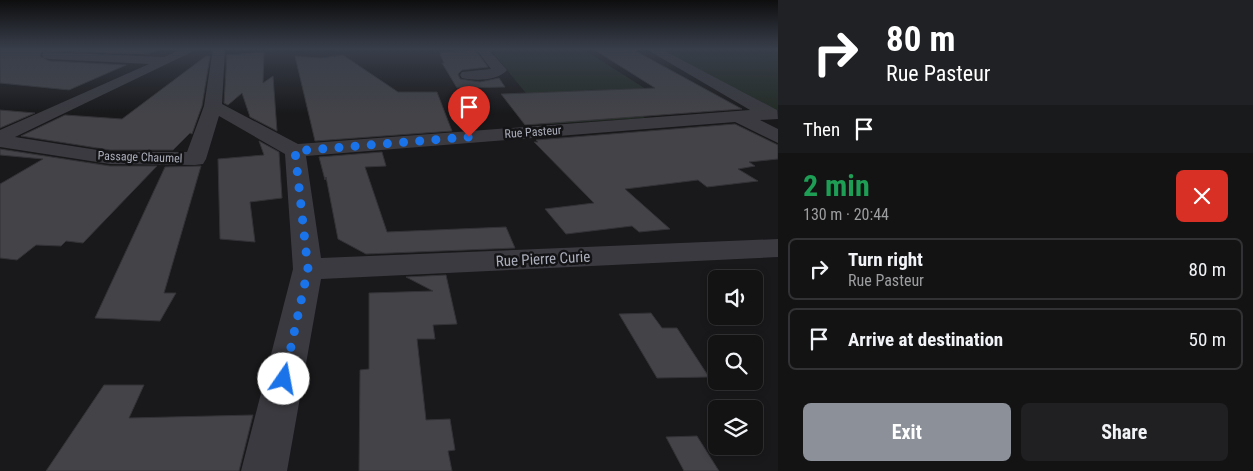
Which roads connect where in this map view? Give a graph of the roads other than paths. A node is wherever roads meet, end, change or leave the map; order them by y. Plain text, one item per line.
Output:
1 (145, 71) edge
2 (217, 71) edge
3 (498, 71) edge
4 (694, 71) edge
5 (467, 75) dead end
6 (213, 106) junction
7 (739, 116) junction
8 (775, 116) edge
9 (778, 137) edge
10 (0, 139) edge
11 (295, 151) junction
12 (778, 248) edge
13 (308, 269) junction
14 (264, 471) edge

1 - 10 street
2 - 6 street
3 - 5 street
4 - 8 street
6 - 10 street, Passage Chaumel
6 - 11 street
7 - 8 street, Rue Pasteur
7 - 9 street
7 - 11 street, Rue Pasteur
11 - 13 street
12 - 13 street, Rue Pierre Curie
13 - 14 street

